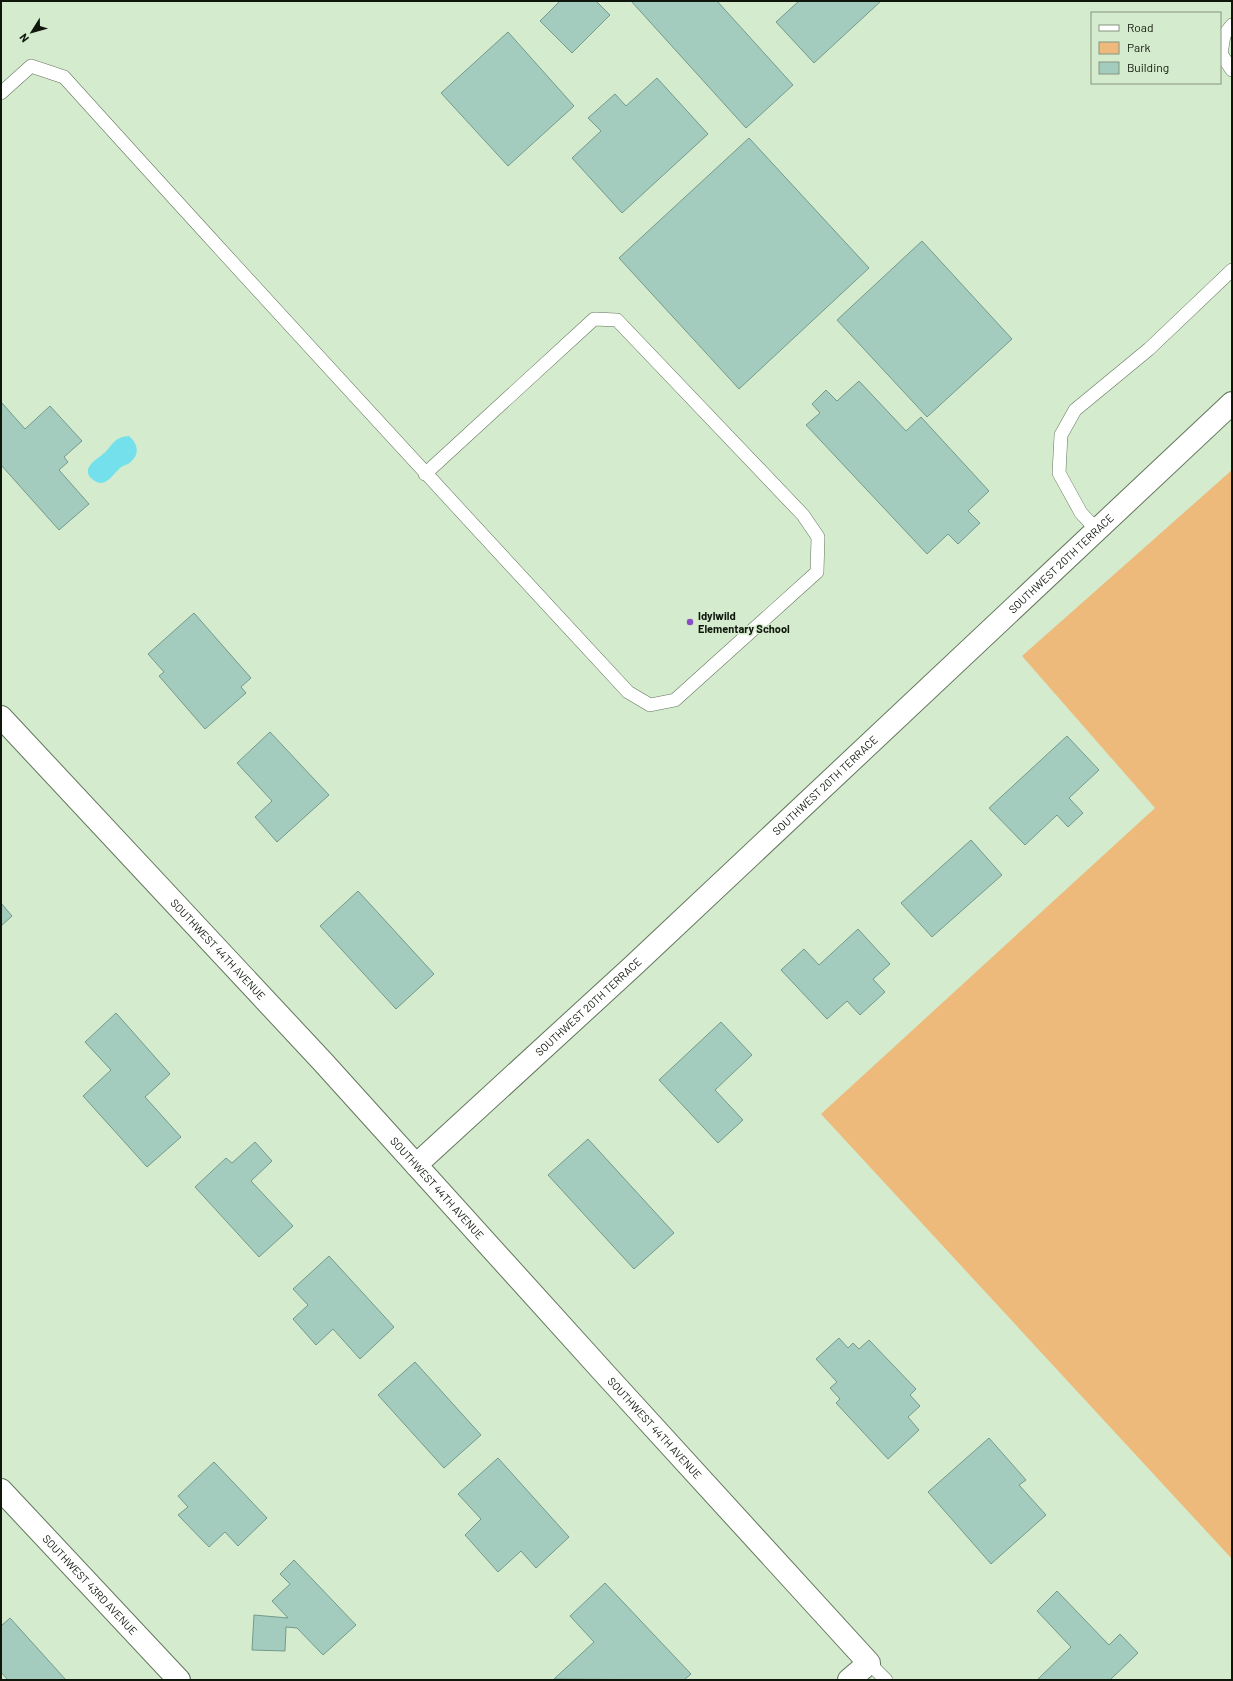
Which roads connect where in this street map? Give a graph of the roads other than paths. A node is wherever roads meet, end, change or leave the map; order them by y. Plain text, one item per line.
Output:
1 (1232, 25) edge
2 (1232, 70) edge
3 (1, 92) edge
4 (1232, 270) edge
5 (1232, 403) edge
6 (425, 474) junction
7 (1097, 530) junction
8 (1, 717) edge
9 (416, 1165) junction
10 (1, 1490) edge
11 (869, 1663) junction
12 (179, 1680) edge
13 (849, 1680) edge
14 (886, 1680) edge

1 - 2 lane
3 - 6 lane
4 - 7 lane
5 - 7 street, SOUTHWEST 20TH TERRACE
6 - 6 lane
7 - 9 street, SOUTHWEST 20TH TERRACE
8 - 9 street, SOUTHWEST 44TH AVENUE
9 - 11 street, SOUTHWEST 44TH AVENUE
10 - 12 street, SOUTHWEST 43RD AVENUE
11 - 13 street
11 - 14 lane

